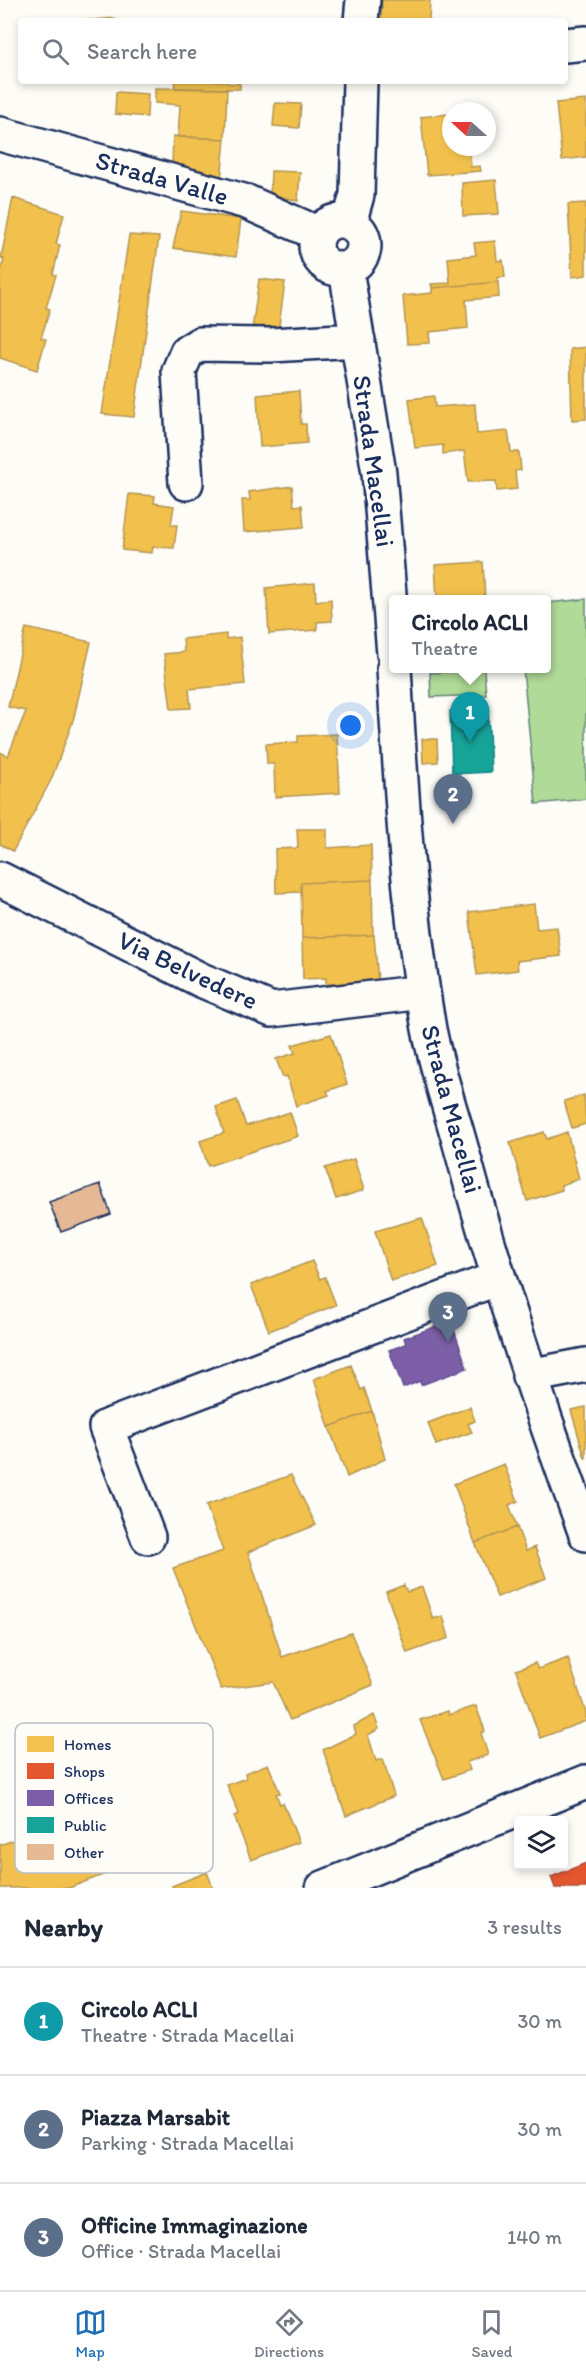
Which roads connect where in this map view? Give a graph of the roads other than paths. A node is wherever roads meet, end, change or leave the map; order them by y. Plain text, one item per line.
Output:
1 (363, 0) edge
2 (361, 18) edge
3 (586, 43) edge
4 (568, 45) edge
5 (360, 84) edge
6 (0, 134) edge
7 (350, 223) junction
8 (319, 234) junction
9 (346, 269) junction
10 (358, 340) junction
11 (186, 483) dead end
12 (390, 595) edge
13 (394, 673) edge
14 (0, 879) edge
15 (423, 992) junction
16 (498, 1278) junction
17 (586, 1365) edge
18 (529, 1376) junction
19 (586, 1534) edge
20 (148, 1537) dead end
21 (586, 1782) edge
22 (323, 1888) edge

1 - 2 street
3 - 4 street
5 - 7 street
6 - 8 street, Strada Valle
7 - 8 street
7 - 9 street
8 - 9 street
9 - 10 street, Strada Macellai
10 - 11 street
10 - 12 street, Strada Macellai
13 - 15 street, Strada Macellai
14 - 15 street, Via Belvedere
15 - 16 street, Strada Macellai
16 - 18 street, Strada Macellai
16 - 20 street
17 - 18 street
18 - 19 street, Strada Macellai
21 - 22 street

